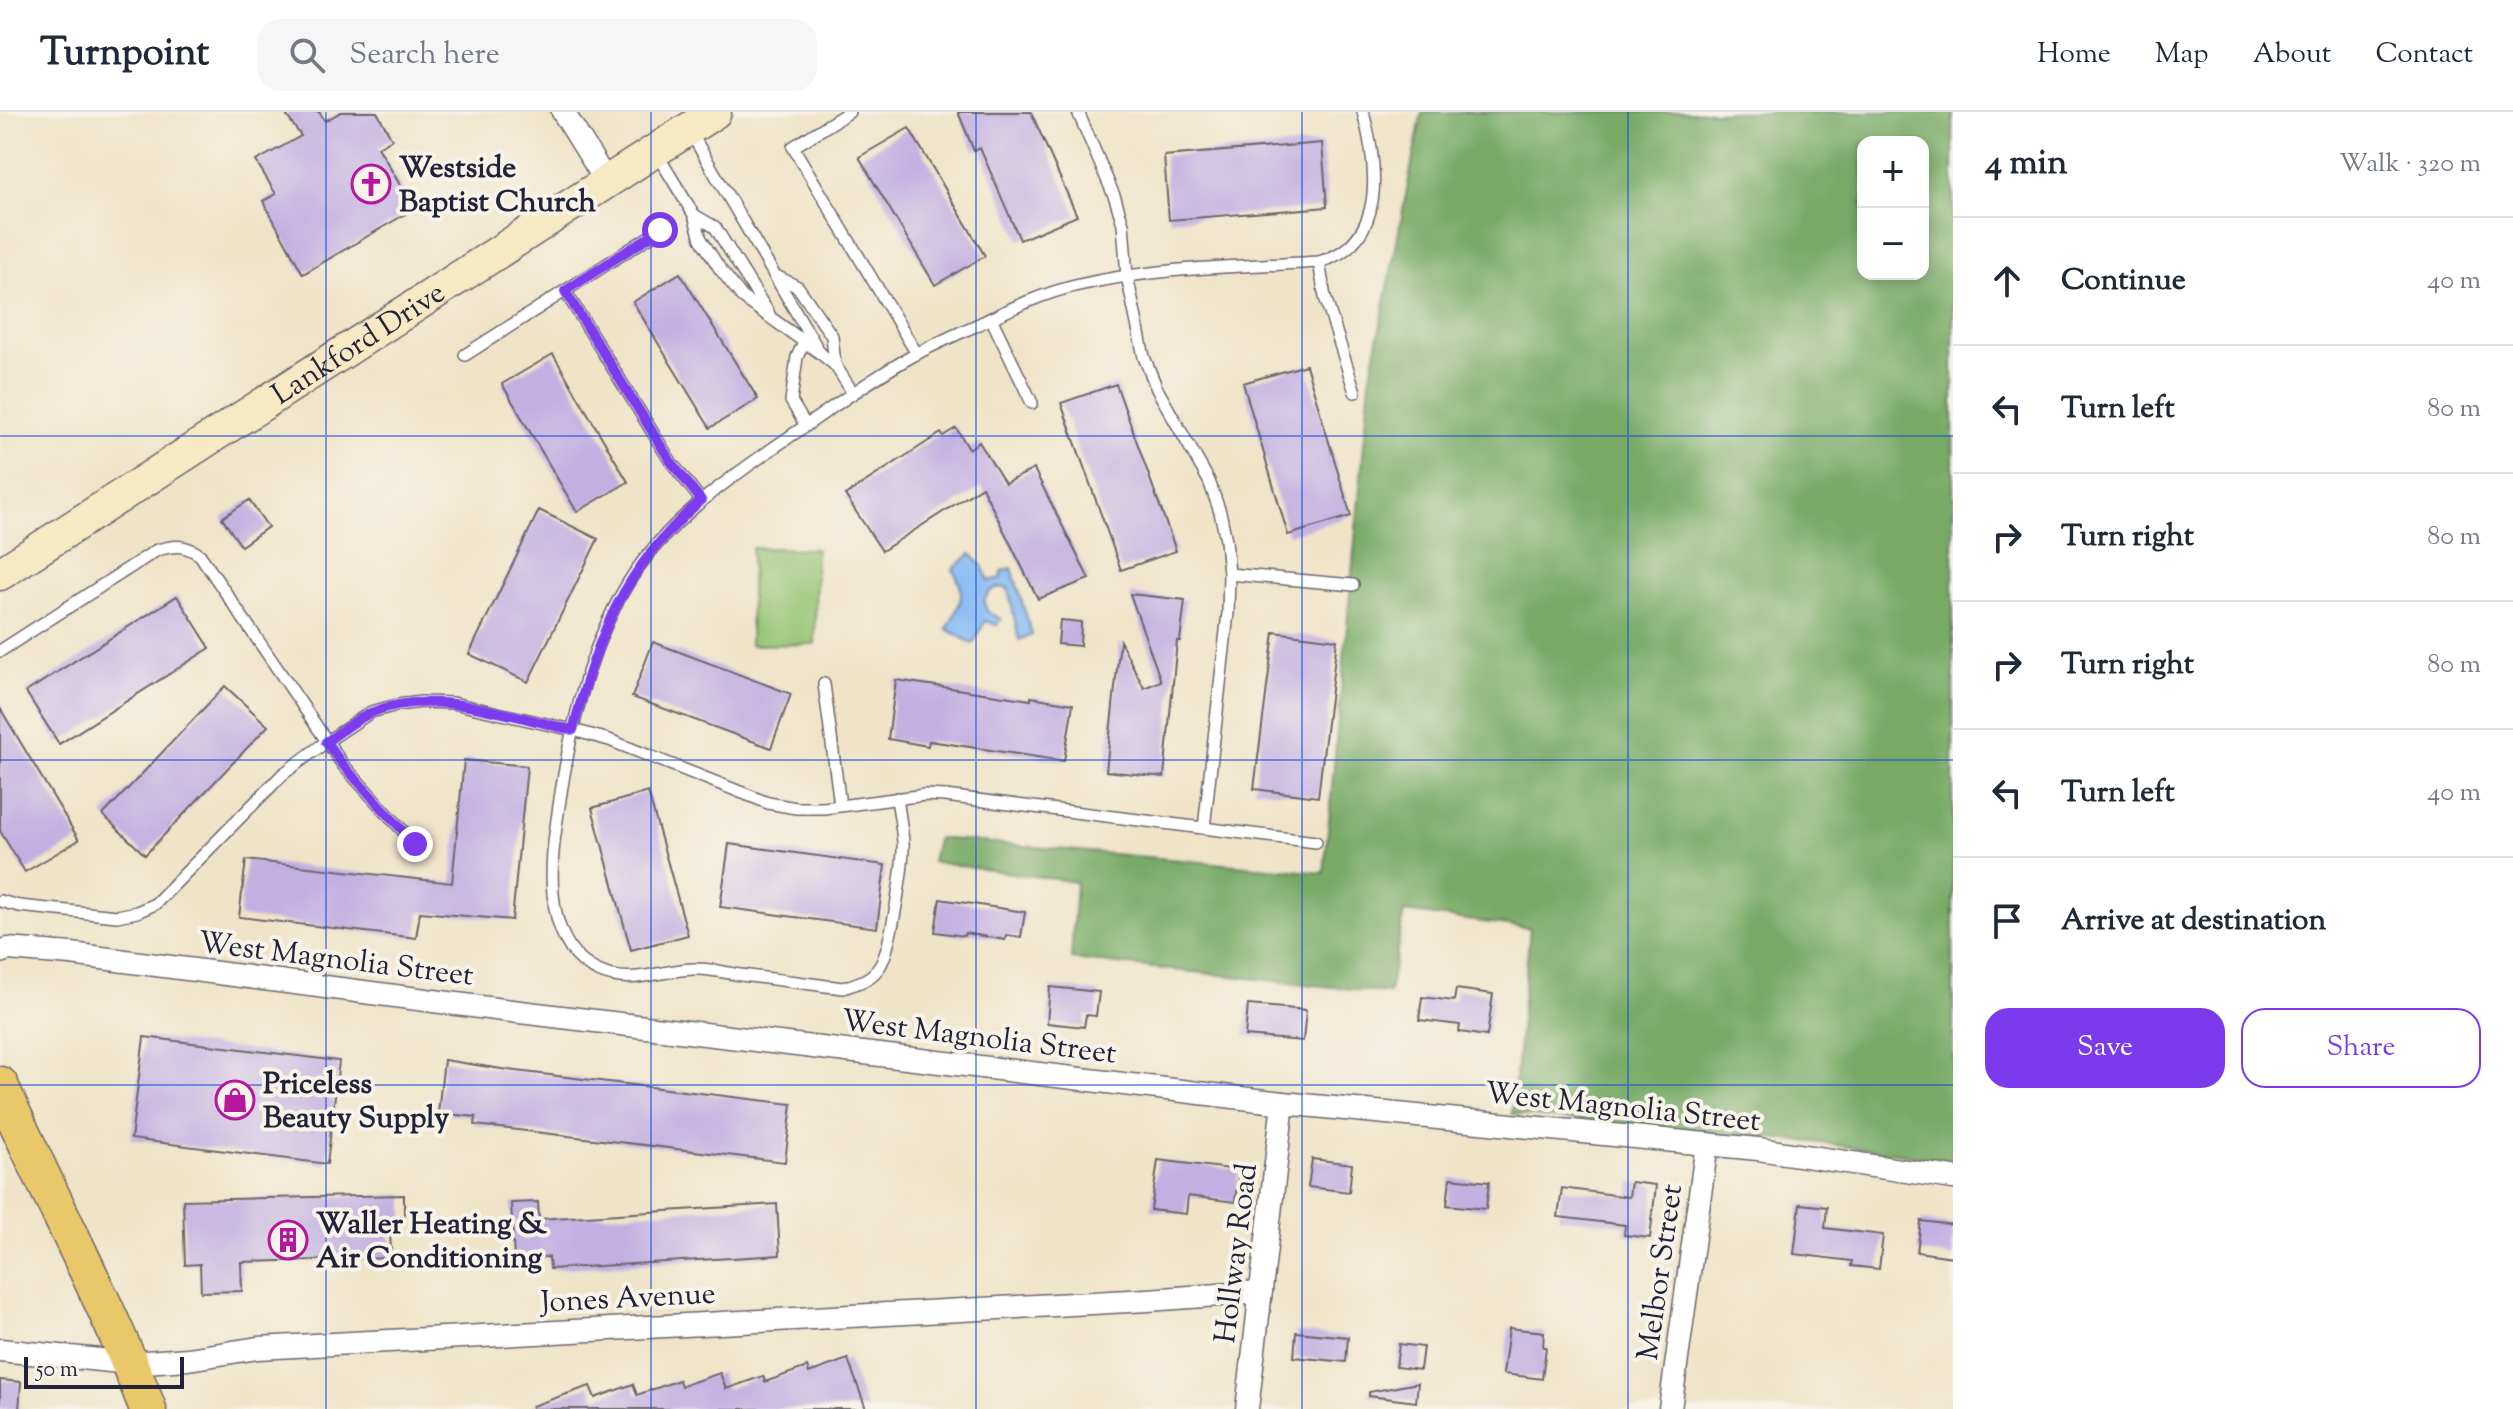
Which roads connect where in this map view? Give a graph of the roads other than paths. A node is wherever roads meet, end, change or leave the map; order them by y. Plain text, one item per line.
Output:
1 (563, 112) edge
2 (849, 112) edge
3 (1078, 112) edge
4 (1363, 112) edge
5 (702, 120) edge
6 (654, 150) junction
7 (606, 181) junction
8 (694, 215) junction
9 (660, 230) dead end
10 (1319, 262) junction
11 (772, 274) junction
12 (1127, 276) junction
13 (565, 291) junction
14 (991, 318) junction
15 (773, 320) junction
16 (804, 342) junction
17 (820, 353) junction
18 (917, 354) junction
19 (465, 355) dead end
20 (835, 365) junction
21 (1355, 392) dead end
22 (853, 393) junction
23 (1032, 403) dead end
24 (806, 426) junction
25 (701, 500) junction
26 (0, 574) edge
27 (1229, 574) junction
28 (1353, 585) dead end
29 (0, 651) edge
30 (824, 684) dead end
31 (573, 730) junction
32 (326, 742) junction
33 (897, 798) junction
34 (840, 805) junction
35 (1204, 828) junction
36 (1316, 842) dead end
37 (415, 844) dead end
38 (0, 901) edge
39 (0, 952) edge
40 (1, 1091) edge
41 (1283, 1103) junction
42 (1707, 1144) junction
43 (1953, 1178) edge
44 (1261, 1292) junction
45 (0, 1350) edge
46 (130, 1363) junction
47 (1666, 1408) edge
48 (148, 1409) edge
49 (1247, 1409) edge

1 - 7 street
2 - 18 lane
3 - 12 lane
4 - 10 lane
5 - 6 main road, Lankford Drive
5 - 11 lane
6 - 7 main road, Lankford Drive
6 - 8 lane
7 - 26 main road, Lankford Drive
8 - 15 lane
8 - 15 lane
9 - 13 lane
10 - 12 lane
10 - 21 lane
11 - 17 lane
11 - 20 lane
12 - 14 lane
12 - 27 lane
13 - 19 lane
13 - 25 lane
14 - 18 lane
14 - 23 lane
15 - 16 lane
16 - 17 lane
16 - 24 lane
17 - 20 lane
18 - 22 lane
20 - 22 lane
22 - 24 lane
24 - 25 lane
25 - 31 lane
27 - 28 lane
27 - 35 lane
29 - 32 lane
30 - 34 lane
31 - 32 lane
31 - 33 lane
31 - 34 lane
32 - 37 lane
32 - 38 lane
33 - 34 lane
33 - 35 lane
35 - 36 lane
39 - 41 street, West Magnolia Street
40 - 46 main road
41 - 42 street, West Magnolia Street
41 - 44 street, Hollway Road
42 - 43 street, West Magnolia Street
42 - 47 street, Melbor Street
44 - 46 street, Jones Avenue
44 - 49 street, Hollway Road
45 - 46 street, Jones Avenue
46 - 48 main road

